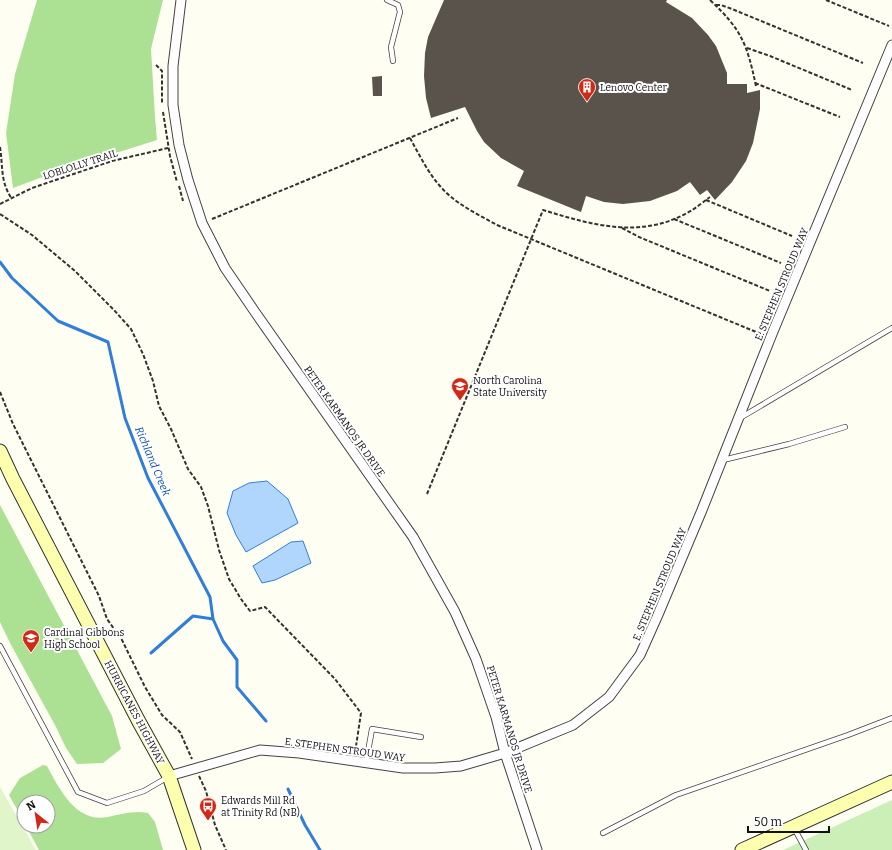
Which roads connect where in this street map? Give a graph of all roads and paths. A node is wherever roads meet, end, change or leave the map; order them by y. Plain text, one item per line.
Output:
1 (181, 0) edge
2 (387, 0) edge
3 (710, 0) edge
4 (826, 0) edge
5 (716, 5) junction
6 (889, 26) dead end
7 (892, 45) edge
8 (747, 48) junction
9 (393, 61) dead end
10 (864, 63) dead end
11 (852, 90) dead end
12 (840, 117) dead end
13 (458, 118) dead end
14 (410, 138) junction
15 (0, 147) edge
16 (168, 148) dead end
17 (710, 197) dead end
18 (12, 199) junction
19 (706, 200) junction
20 (0, 204) edge
21 (0, 214) edge
22 (212, 219) dead end
23 (674, 219) junction
24 (621, 228) junction
25 (792, 236) dead end
26 (531, 239) junction
27 (781, 263) dead end
28 (770, 291) dead end
29 (892, 328) edge
30 (762, 334) dead end
31 (0, 392) edge
32 (738, 420) junction
33 (845, 427) dead end
34 (0, 451) edge
35 (722, 460) junction
36 (427, 494) dead end
37 (0, 646) edge
38 (892, 718) edge
39 (421, 737) dead end
40 (357, 740) dead end
41 (187, 748) dead end
42 (505, 753) junction
43 (366, 763) junction
44 (169, 776) junction
45 (892, 782) edge
46 (206, 791) dead end
47 (793, 827) junction
48 (604, 833) dead end
49 (194, 850) edge
50 (226, 850) edge
51 (537, 850) edge
52 (742, 850) edge
53 (806, 850) edge

1 - 42 street, PETER KARMANOS JR DRIVE
2 - 9 lane
3 - 5 path
4 - 6 path
5 - 8 path
5 - 10 path
7 - 32 street, E. STEPHEN STROUD WAY
8 - 11 path
8 - 12 path
13 - 14 path
14 - 22 path
14 - 26 path
15 - 18 path
16 - 18 path, LOBLOLLY TRAIL
17 - 19 path
18 - 20 path, LOBLOLLY TRAIL
19 - 23 path
19 - 25 path
21 - 40 path
23 - 24 path
23 - 27 path
24 - 26 path
24 - 28 path
26 - 30 path
26 - 36 path
29 - 32 lane
31 - 41 path
32 - 35 street, E. STEPHEN STROUD WAY
33 - 35 lane
34 - 44 main road, HURRICANES HIGHWAY
35 - 42 street, E. STEPHEN STROUD WAY
37 - 44 lane
38 - 48 lane
39 - 43 lane
42 - 43 street, E. STEPHEN STROUD WAY
42 - 51 street, PETER KARMANOS JR DRIVE
43 - 44 street, E. STEPHEN STROUD WAY
44 - 49 main road, HURRICANES HIGHWAY
45 - 47 main road
46 - 50 path
47 - 52 main road
47 - 53 lane

